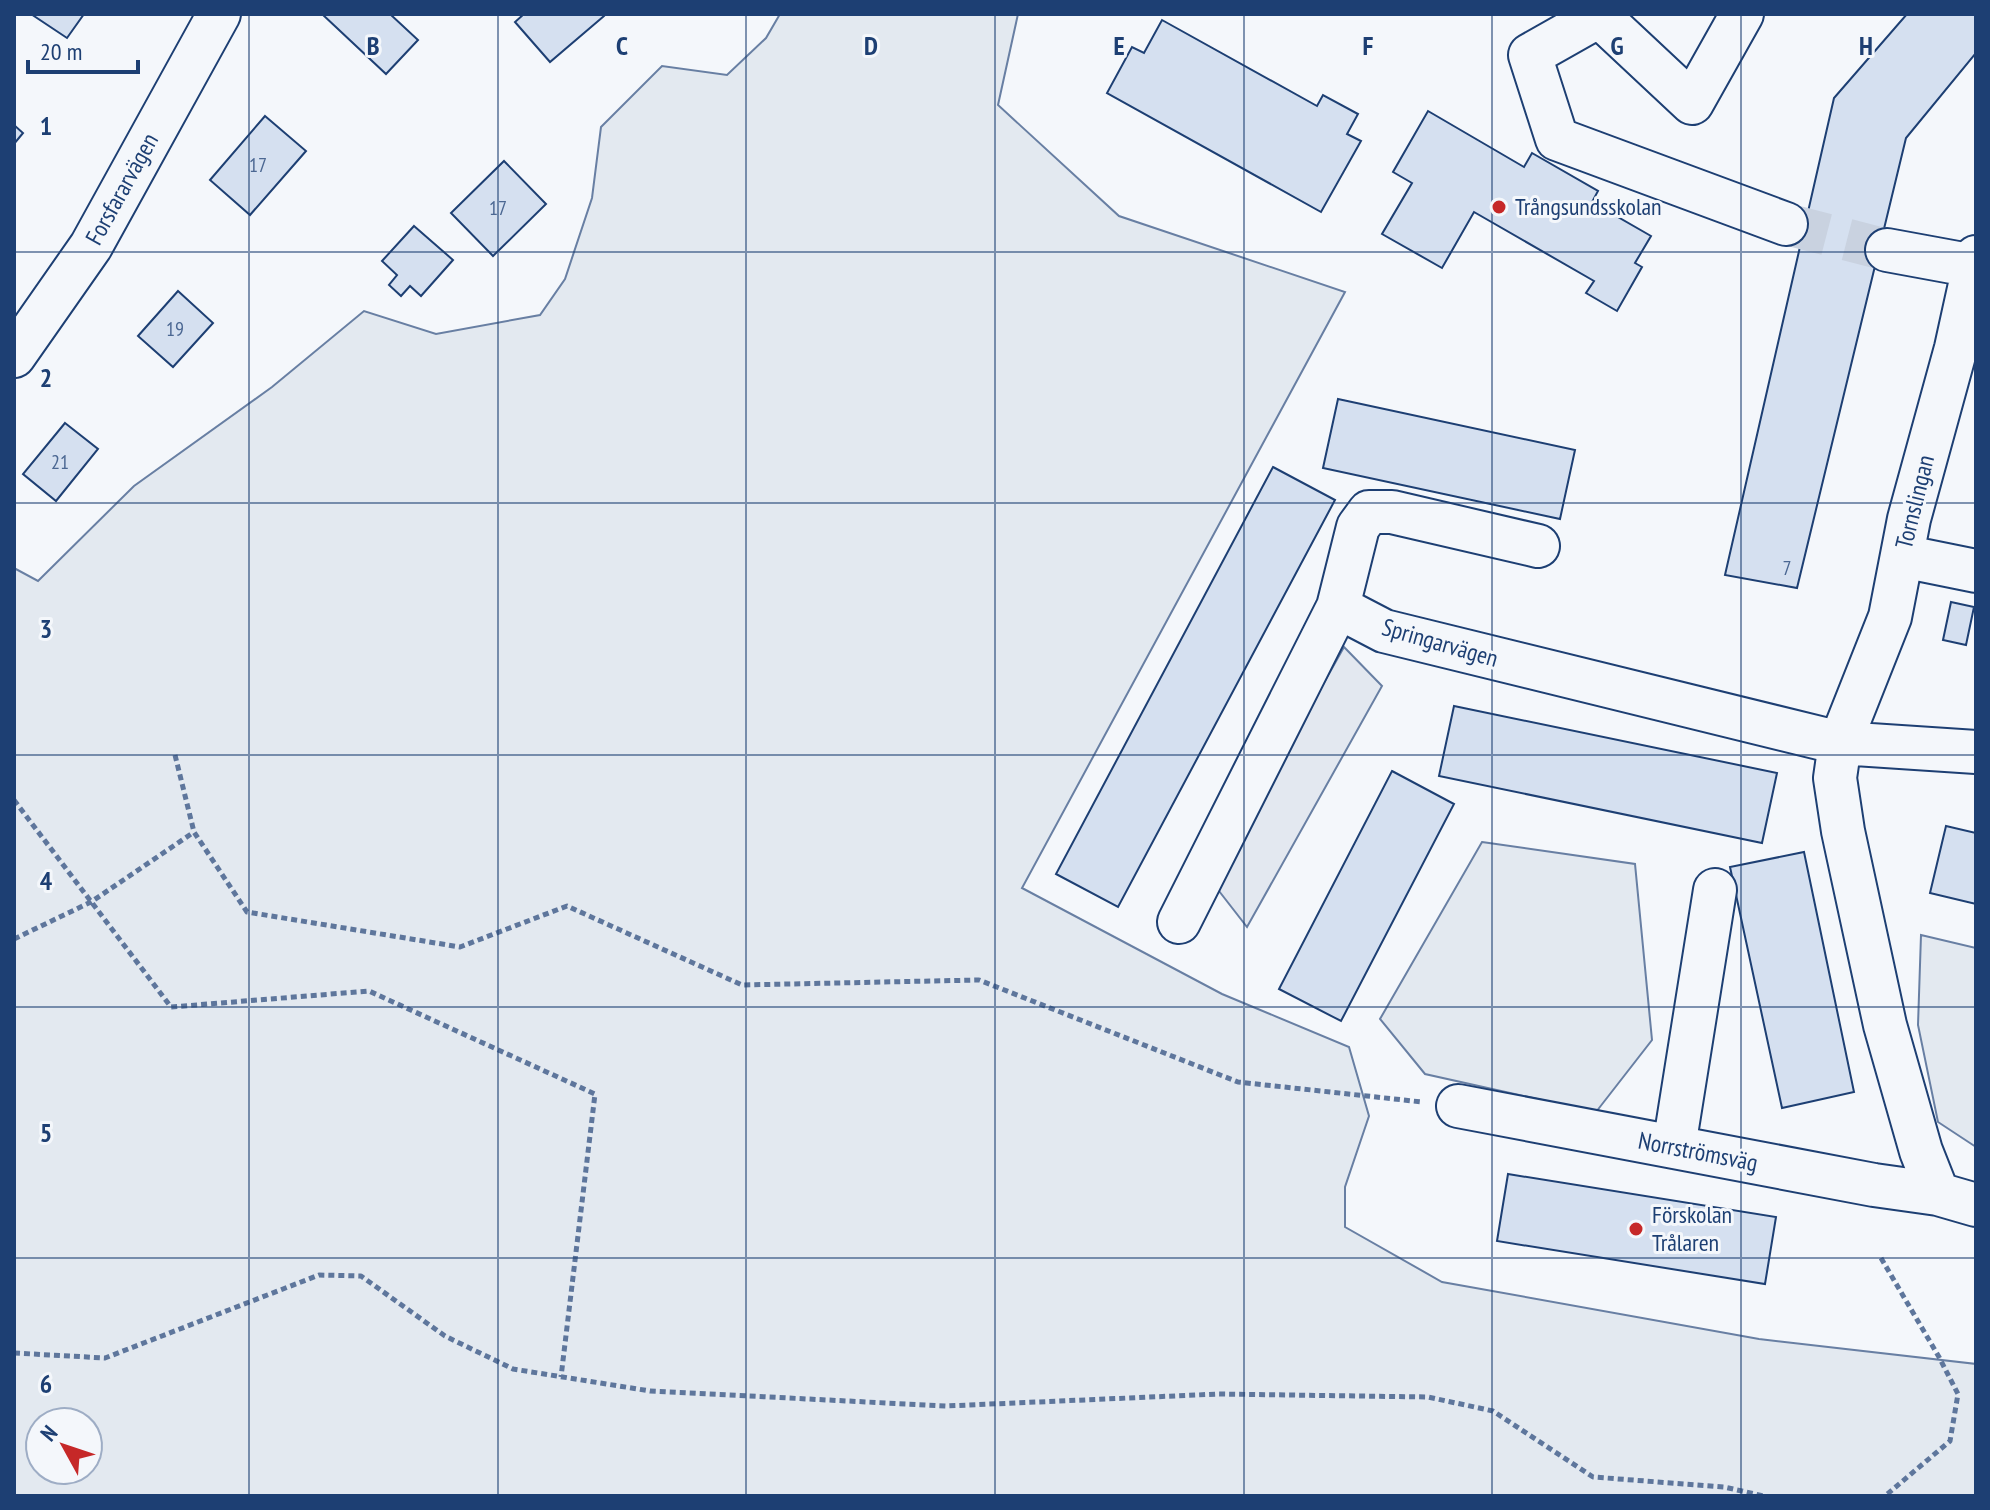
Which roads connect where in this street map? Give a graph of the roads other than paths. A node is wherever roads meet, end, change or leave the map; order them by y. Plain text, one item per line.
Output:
1 (219, 14) edge
2 (1742, 14) edge
3 (1786, 224) tunnel mouth
4 (1887, 250) tunnel mouth
5 (1975, 262) edge
6 (14, 356) edge
7 (1538, 546) dead end
8 (1902, 556) junction
9 (1976, 571) edge
10 (1338, 607) junction
11 (1840, 743) junction
12 (1976, 752) edge
13 (1715, 890) dead end
14 (1179, 922) dead end
15 (1458, 1106) road end
16 (1674, 1147) junction
17 (1957, 1200) edge

1 - 6 street, Forsfararvägen
2 - 3 street
4 - 5 street
5 - 8 street, Tornslingan
7 - 10 street
8 - 9 street
8 - 11 street, Tornslingan
10 - 11 street, Springarvägen
10 - 14 street
11 - 12 street
11 - 17 street, Tornslingan
13 - 16 street
15 - 16 street, Norrströmsväg
16 - 17 street, Norrströmsväg

